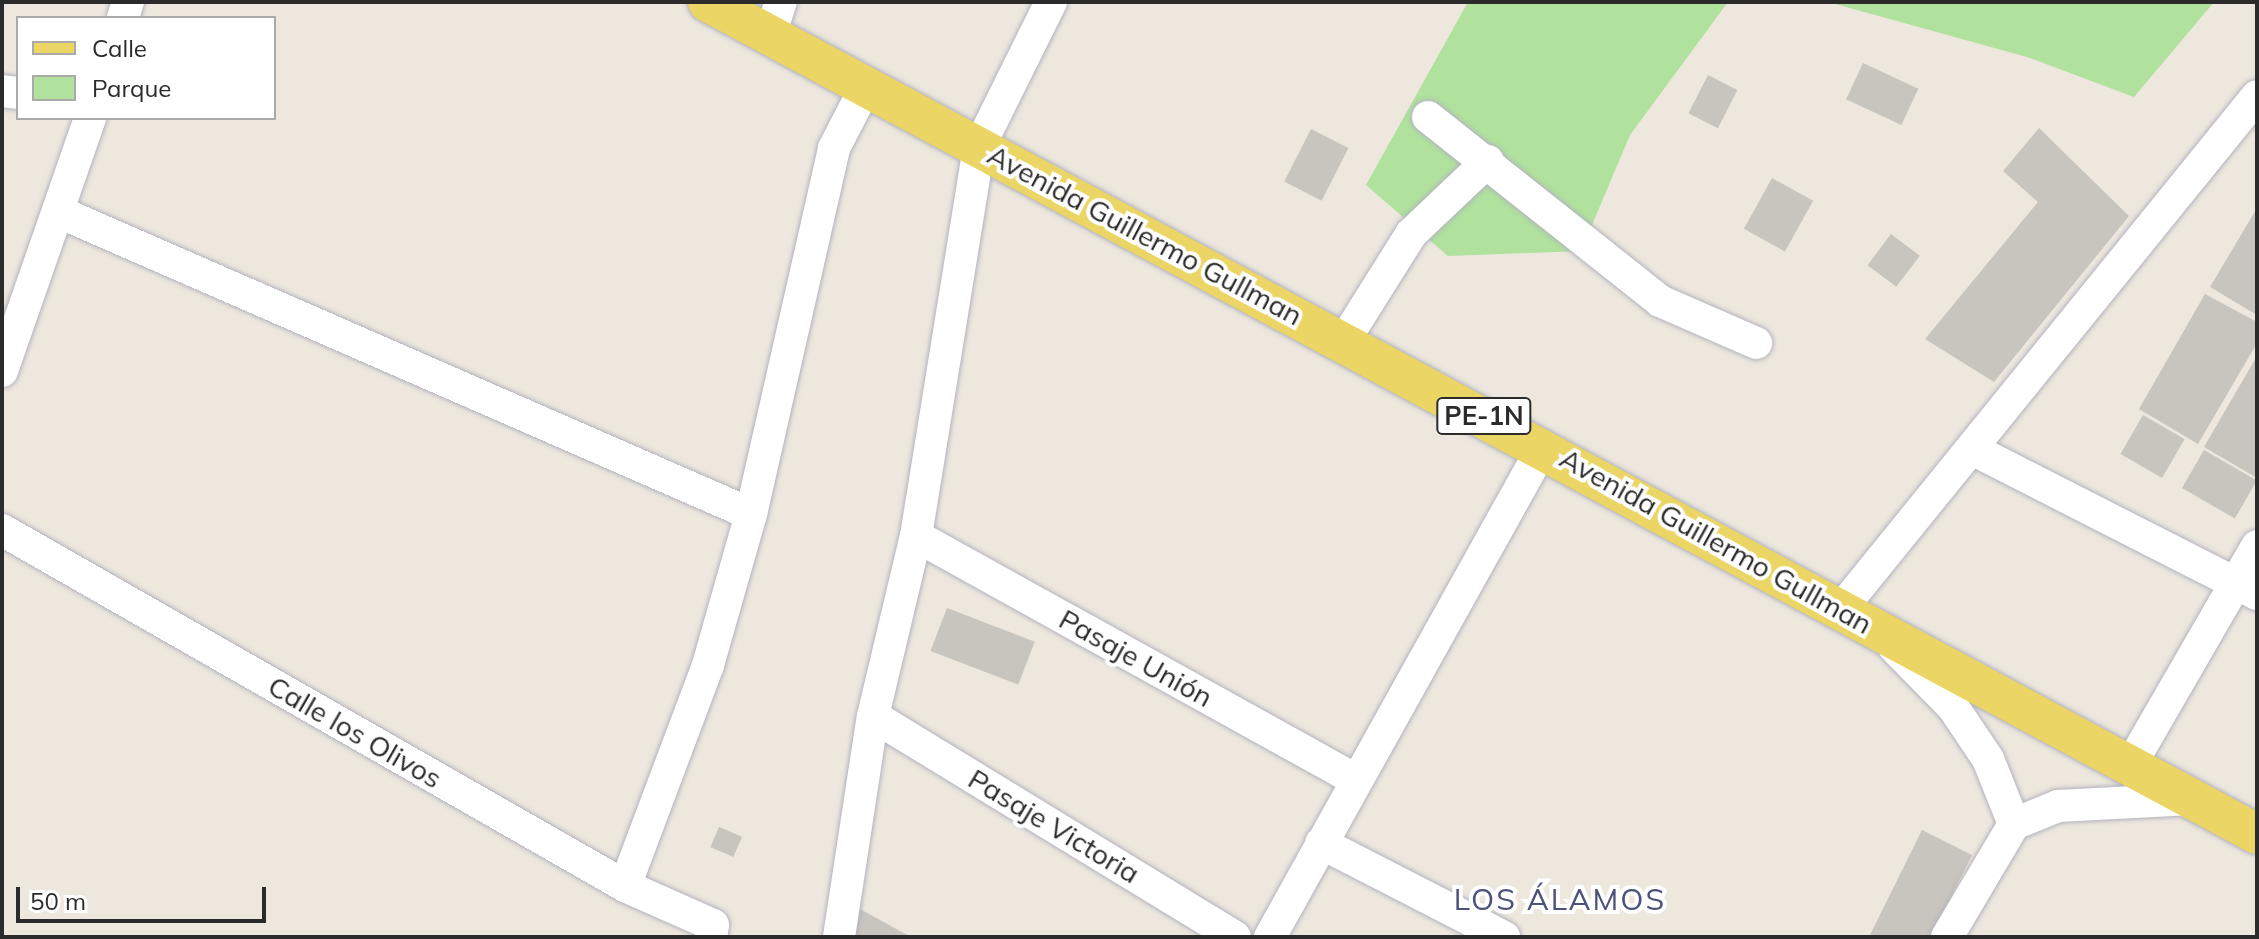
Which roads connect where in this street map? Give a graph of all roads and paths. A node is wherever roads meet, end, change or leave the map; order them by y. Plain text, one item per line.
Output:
1 (708, 2) edge
2 (1051, 2) edge
3 (776, 17) edge
4 (866, 86) junction
5 (2254, 106) edge
6 (1428, 117) dead end
7 (89, 120) edge
8 (979, 147) junction
9 (1488, 161) junction
10 (59, 212) junction
11 (1344, 341) junction
12 (1756, 343) dead end
13 (2, 371) edge
14 (1543, 447) junction
15 (1972, 449) junction
16 (751, 514) junction
17 (2, 530) edge
18 (916, 536) junction
19 (2257, 546) edge
20 (2246, 588) edge
21 (1858, 618) junction
22 (873, 716) junction
23 (2130, 766) junction
24 (1356, 780) junction
25 (2192, 799) junction
26 (2014, 824) junction
27 (2257, 834) edge
28 (1321, 843) junction
29 (625, 886) junction
30 (712, 931) edge
31 (839, 937) edge
32 (1235, 937) edge
33 (1270, 937) edge
34 (1504, 937) edge
35 (1947, 937) edge

1 - 3 main road, Avenida Guillermo Gullman / PE-1N
2 - 8 street
3 - 4 main road, Avenida Guillermo Gullman / PE-1N
4 - 8 main road, Avenida Guillermo Gullman / PE-1N
4 - 16 street
5 - 15 street
6 - 9 street
7 - 10 street
8 - 11 main road, Avenida Guillermo Gullman / PE-1N
8 - 18 street
9 - 11 street
9 - 12 street
10 - 13 street
10 - 16 street
11 - 14 main road, Avenida Guillermo Gullman / PE-1N
14 - 21 main road, Avenida Guillermo Gullman / PE-1N
14 - 24 street
15 - 20 street
15 - 21 street
16 - 29 street
17 - 29 street, Calle los Olivos
18 - 22 street
18 - 24 street, Pasaje Unión
19 - 20 street
20 - 23 street
21 - 23 main road, Avenida Guillermo Gullman / PE-1N
21 - 26 street
22 - 31 street
22 - 32 street, Pasaje Victoria
23 - 25 main road, Avenida Guillermo Gullman / PE-1N
24 - 28 street
25 - 26 street
25 - 27 main road, Avenida Guillermo Gullman / PE-1N
26 - 35 street
28 - 33 street
28 - 34 street
29 - 30 street, Calle los Olivos

